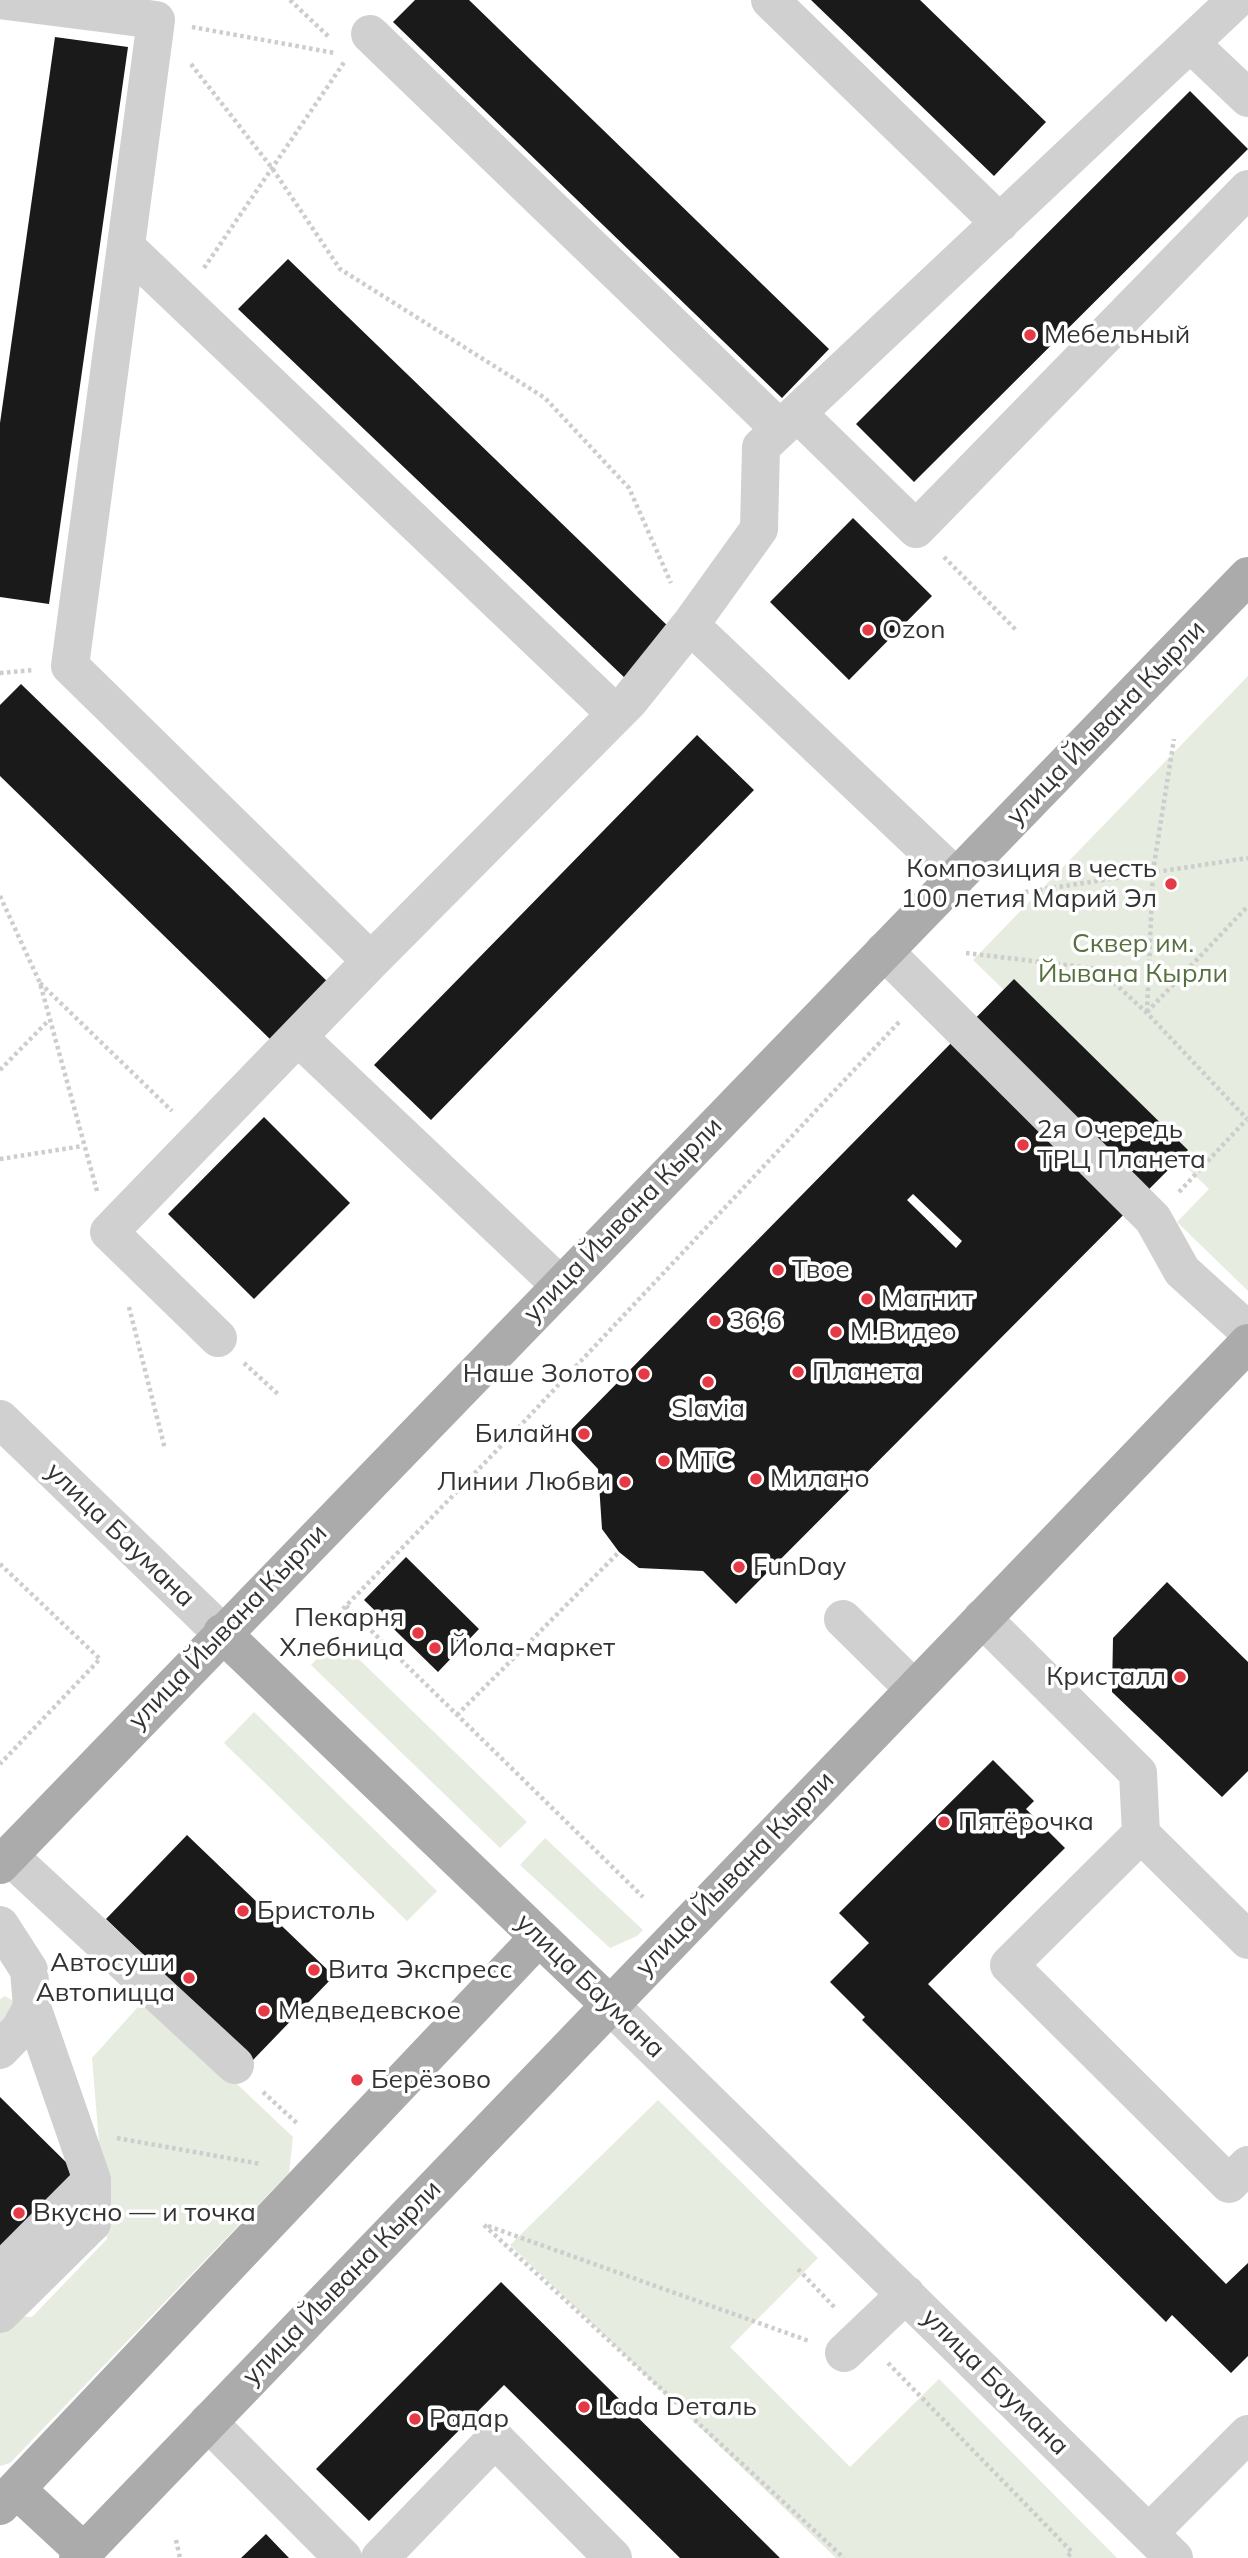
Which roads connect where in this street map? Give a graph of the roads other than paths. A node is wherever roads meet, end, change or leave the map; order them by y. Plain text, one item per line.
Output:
1 (0, 0) edge
2 (770, 0) edge
3 (1236, 0) edge
4 (1191, 44) junction
5 (360, 45) road end
6 (1248, 98) edge
7 (1248, 189) edge
8 (1000, 223) junction
9 (127, 248) junction
10 (788, 421) junction
11 (1248, 576) edge
12 (690, 625) junction
13 (616, 714) junction
14 (956, 877) junction
15 (884, 951) junction
16 (371, 961) junction
17 (298, 1037) junction
18 (560, 1285) junction
19 (1248, 1331) edge
20 (218, 1338) road end
21 (1248, 1343) edge
22 (0, 1419) edge
23 (982, 1618) junction
24 (843, 1619) dead end
25 (222, 1633) junction
26 (914, 1689) junction
27 (1141, 1834) junction
28 (5, 1861) edge
29 (0, 1925) edge
30 (539, 1937) junction
31 (1248, 1940) edge
32 (609, 2004) junction
33 (32, 2007) junction
34 (0, 2050) edge
35 (234, 2065) road end
36 (1248, 2165) edge
37 (92, 2180) junction
38 (0, 2272) edge
39 (906, 2294) junction
40 (0, 2314) edge
41 (853, 2345) road end
42 (208, 2422) junction
43 (1248, 2434) edge
44 (8, 2498) edge
45 (1161, 2546) edge
46 (81, 2555) edge
47 (343, 2558) edge
48 (380, 2558) edge
49 (613, 2558) edge

1 - 9 street
2 - 8 street
3 - 4 street
4 - 6 street
4 - 8 street
5 - 10 street
7 - 10 street
8 - 10 street
9 - 13 street
9 - 16 street
10 - 12 street
11 - 14 main road, улица Йывана Кырли
12 - 13 street
12 - 14 street
13 - 16 street
14 - 15 main road, улица Йывана Кырли
15 - 18 main road, улица Йывана Кырли
15 - 19 street
16 - 17 street
17 - 18 street
17 - 20 street
18 - 25 main road, улица Йывана Кырли
21 - 23 main road, улица Йывана Кырли
22 - 25 street, улица Баумана
23 - 26 main road, улица Йывана Кырли
23 - 27 street
24 - 26 street
25 - 28 main road, улица Йывана Кырли
25 - 30 main road, улица Баумана
26 - 32 main road, улица Йывана Кырли
27 - 31 street
27 - 36 street
28 - 35 street
29 - 33 street
30 - 32 main road, улица Баумана
30 - 44 main road
32 - 39 street, улица Баумана
32 - 42 main road, улица Йывана Кырли
33 - 34 street
33 - 37 street
37 - 38 street
37 - 40 street
39 - 41 street
39 - 45 street, улица Баумана
42 - 46 main road, улица Йывана Кырли
42 - 47 street
43 - 45 street
44 - 46 main road
48 - 49 street

